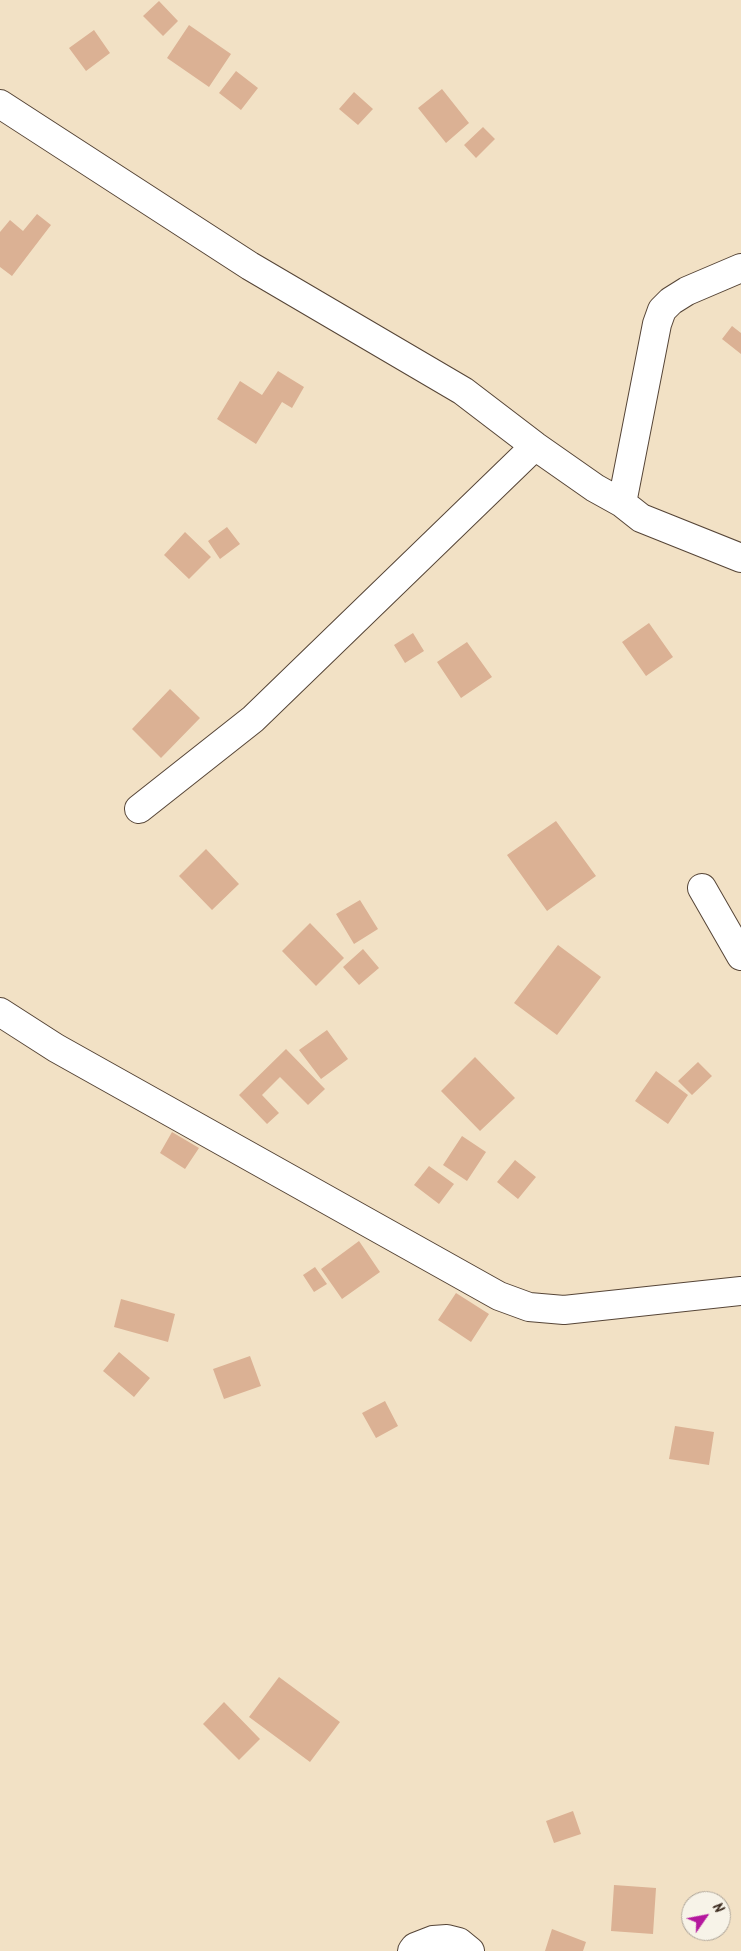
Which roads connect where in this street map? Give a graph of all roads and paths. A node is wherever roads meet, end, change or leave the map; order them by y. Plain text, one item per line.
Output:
1 (0, 104) edge
2 (741, 268) edge
3 (535, 446) junction
4 (622, 503) junction
5 (741, 558) edge
6 (139, 809) dead end
7 (702, 888) dead end
8 (741, 956) edge
9 (0, 1012) edge
10 (741, 1291) edge
11 (412, 1951) edge
12 (470, 1951) edge

1 - 3 street
2 - 4 street
3 - 4 street
3 - 6 street
4 - 5 street
7 - 8 street
9 - 10 street
11 - 12 street

